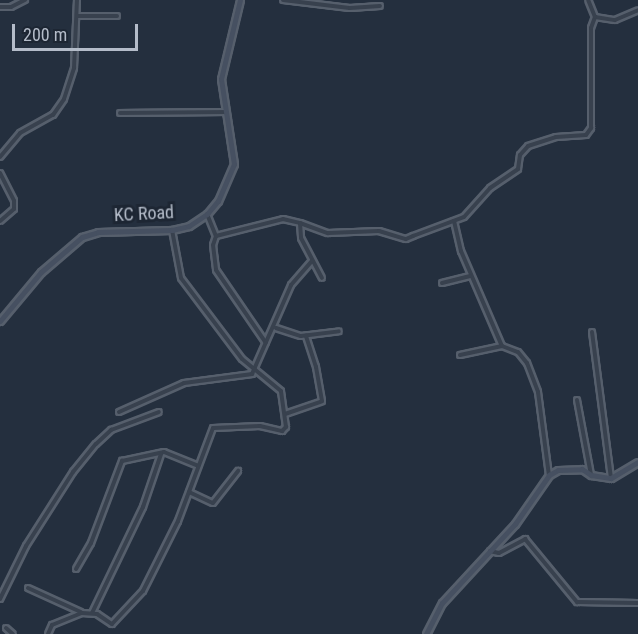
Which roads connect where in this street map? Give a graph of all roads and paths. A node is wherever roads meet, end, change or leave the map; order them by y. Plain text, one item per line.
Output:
1 (18, 0) edge
2 (25, 0) edge
3 (77, 0) edge
4 (240, 0) edge
5 (283, 0) edge
6 (588, 0) edge
7 (0, 6) edge
8 (380, 6) dead end
9 (638, 10) edge
10 (78, 16) junction
11 (117, 16) dead end
12 (595, 17) junction
13 (226, 112) junction
14 (120, 113) dead end
15 (0, 157) edge
16 (0, 172) edge
17 (207, 214) junction
18 (454, 221) junction
19 (0, 222) edge
20 (300, 223) junction
21 (172, 230) junction
22 (216, 236) junction
23 (312, 261) junction
24 (470, 276) junction
25 (322, 278) dead end
26 (442, 283) dead end
27 (0, 321) edge
28 (276, 327) junction
29 (339, 331) dead end
30 (592, 332) dead end
31 (306, 336) junction
32 (266, 343) junction
33 (502, 346) junction
34 (460, 355) dead end
35 (255, 370) junction
36 (577, 400) dead end
37 (118, 412) dead end
38 (159, 412) dead end
39 (285, 414) junction
40 (161, 453) junction
41 (638, 462) edge
42 (198, 466) junction
43 (238, 471) dead end
44 (549, 475) junction
45 (591, 475) junction
46 (612, 478) junction
47 (189, 492) junction
48 (490, 551) junction
49 (76, 569) dead end
50 (28, 588) dead end
51 (0, 599) edge
52 (638, 603) edge
53 (82, 613) junction
54 (92, 614) junction
55 (6, 628) dead end
56 (13, 634) edge
57 (48, 634) edge
58 (426, 634) edge

1 - 2 street
1 - 7 street
3 - 10 street
4 - 13 main road
5 - 8 street
6 - 12 street
9 - 12 street
10 - 11 street
10 - 15 street
12 - 18 street
13 - 14 street
13 - 17 main road
16 - 19 street
17 - 21 main road, KC Road
17 - 22 street
18 - 20 street
18 - 24 street
20 - 22 street
20 - 23 street
21 - 27 main road, KC Road
21 - 35 street
22 - 32 street
23 - 25 street
23 - 28 street
24 - 26 street
24 - 33 street
28 - 31 street
28 - 32 street
29 - 31 street
30 - 46 street
31 - 39 street
32 - 35 street
33 - 34 street
33 - 44 street
35 - 37 street
35 - 39 street
36 - 45 street
38 - 51 street
39 - 42 street
40 - 42 street
40 - 49 street
40 - 54 street
41 - 46 main road
42 - 47 street
43 - 47 street
44 - 45 main road
44 - 48 main road
45 - 46 main road
47 - 54 street
48 - 52 street
48 - 58 main road
50 - 53 street
53 - 54 street
53 - 57 street
55 - 56 street

